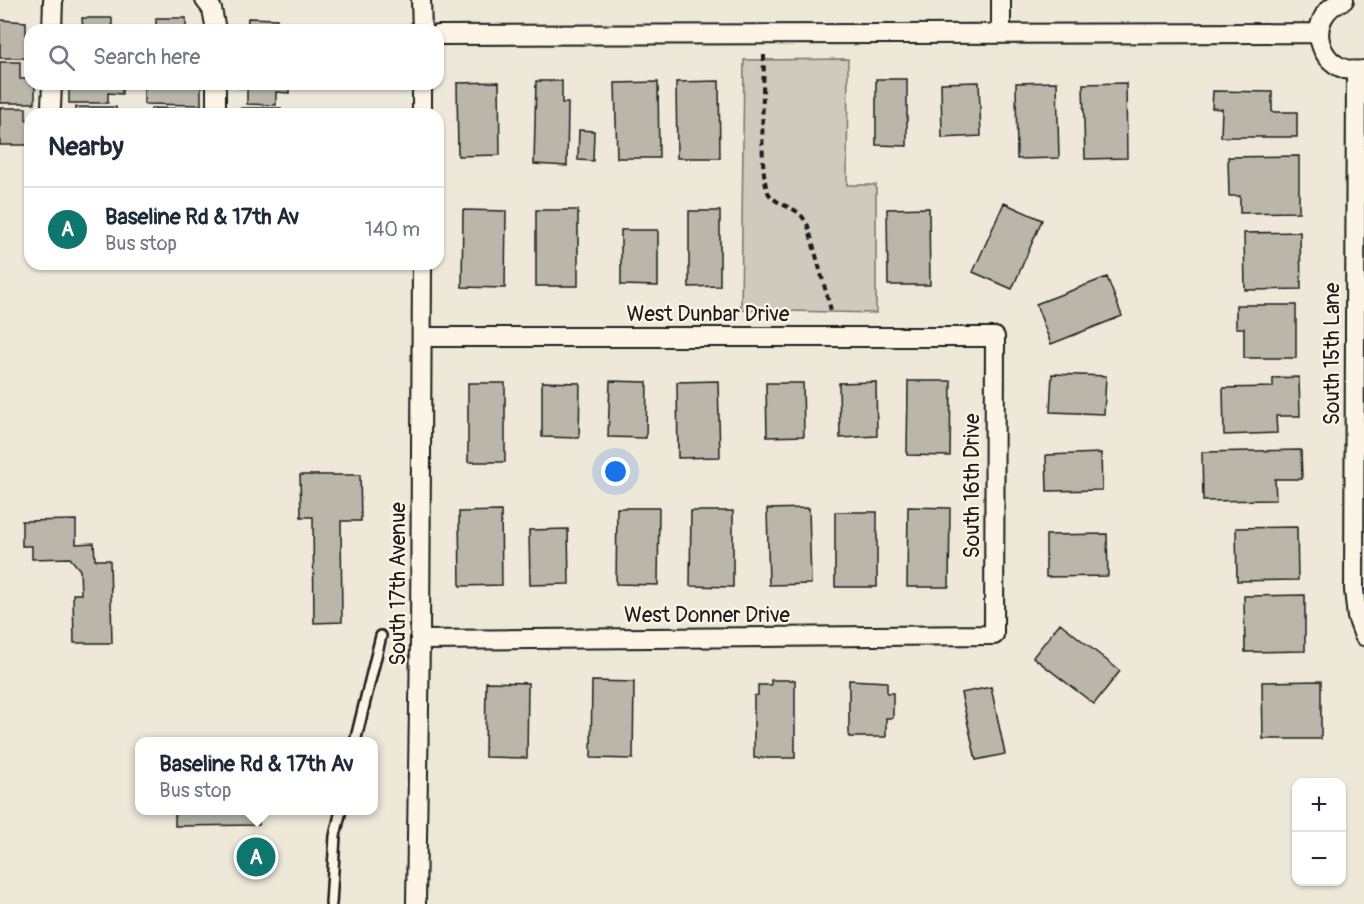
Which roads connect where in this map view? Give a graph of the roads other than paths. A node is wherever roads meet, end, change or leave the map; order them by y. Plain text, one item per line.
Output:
1 (53, 0) edge
2 (205, 0) edge
3 (421, 0) edge
4 (1001, 0) edge
5 (1344, 0) edge
6 (52, 24) edge
7 (215, 24) edge
8 (422, 24) edge
9 (1319, 33) junction
10 (1001, 34) junction
11 (444, 36) edge
12 (1360, 71) edge
13 (52, 90) edge
14 (216, 90) edge
15 (422, 90) edge
16 (51, 107) dead end
17 (216, 107) dead end
18 (422, 108) edge
19 (422, 270) edge
20 (422, 337) junction
21 (995, 337) joint
22 (994, 635) joint
23 (381, 636) dead end
24 (1364, 636) edge
25 (420, 640) junction
26 (356, 737) edge
27 (339, 815) edge
28 (331, 904) edge
29 (416, 904) edge

1 - 6 street
2 - 7 street
3 - 8 street
4 - 10 street
5 - 9 street
9 - 10 street
9 - 12 street
10 - 11 street
12 - 24 street, South 15th Lane
13 - 16 street
14 - 17 street
15 - 18 street
19 - 20 street, South 17th Avenue
20 - 21 street, West Dunbar Drive
20 - 25 street, South 17th Avenue
21 - 22 street, South 16th Drive
22 - 25 street, West Donner Drive
23 - 26 lane
25 - 29 street, South 17th Avenue
27 - 28 lane

